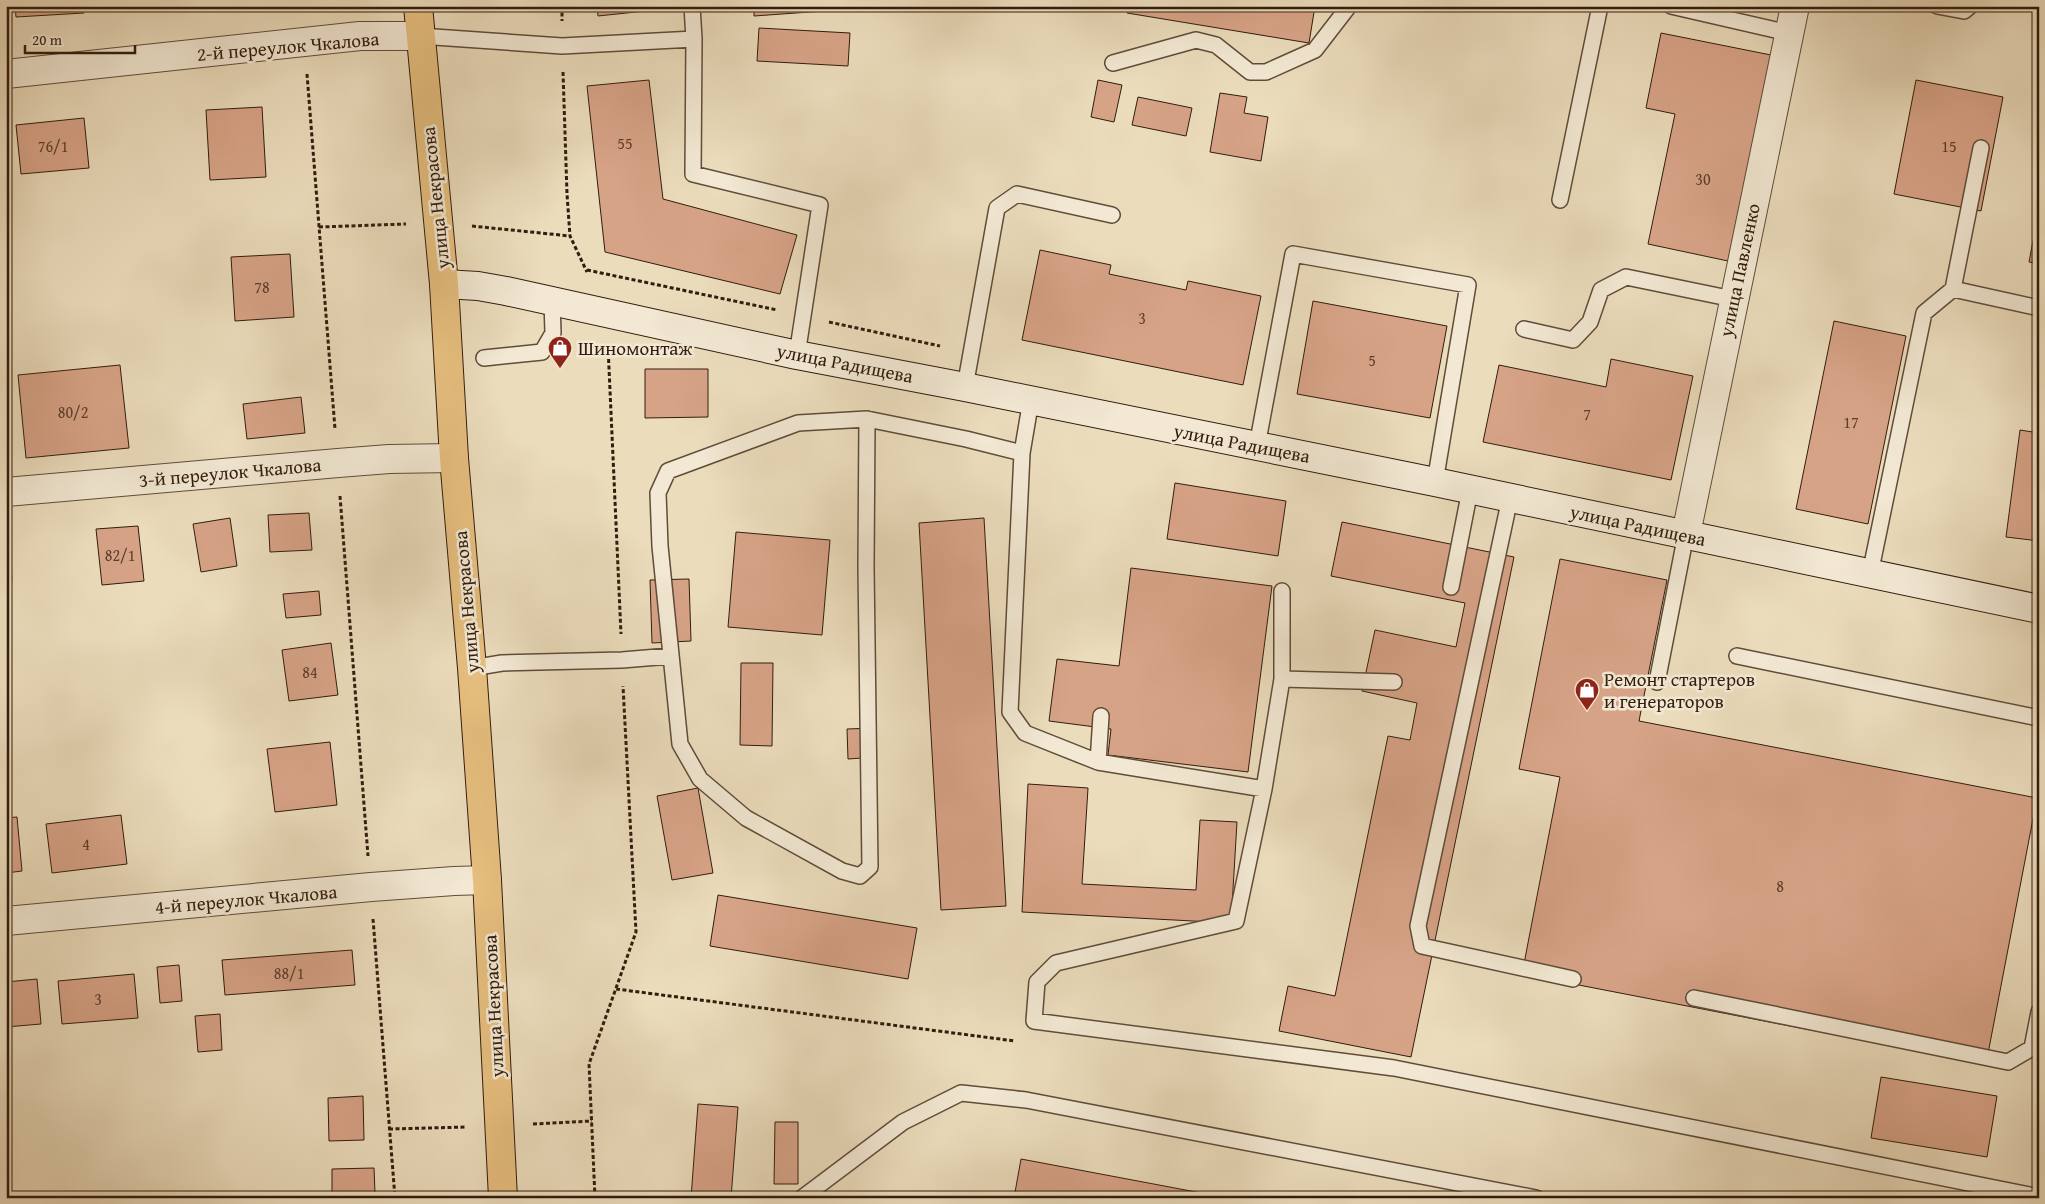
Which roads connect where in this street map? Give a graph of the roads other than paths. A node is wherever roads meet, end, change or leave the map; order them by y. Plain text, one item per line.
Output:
1 (418, 6) edge
2 (692, 6) edge
3 (1349, 6) edge
4 (1600, 6) edge
5 (1671, 6) edge
6 (1795, 6) edge
7 (1936, 6) edge
8 (1970, 6) edge
9 (1789, 33) junction
10 (420, 36) junction
11 (694, 40) junction
12 (1113, 63) dead end
13 (6, 74) edge
14 (1982, 148) dead end
15 (1560, 200) dead end
16 (1112, 215) dead end
17 (444, 284) junction
18 (1953, 289) junction
19 (1733, 299) junction
20 (552, 301) junction
21 (2039, 308) edge
22 (1524, 328) dead end
23 (797, 355) junction
24 (484, 358) dead end
25 (965, 386) junction
26 (1031, 400) junction
27 (867, 420) junction
28 (1257, 446) junction
29 (1022, 453) junction
30 (454, 458) junction
31 (1435, 482) junction
32 (1470, 490) junction
33 (6, 492) edge
34 (1510, 498) junction
35 (1686, 534) junction
36 (1870, 574) junction
37 (1451, 587) dead end
38 (1282, 592) dead end
39 (2039, 609) edge
40 (670, 656) junction
41 (1737, 656) dead end
42 (472, 668) junction
43 (1282, 679) junction
44 (1394, 682) dead end
45 (1657, 682) dead end
46 (1101, 716) dead end
47 (2039, 718) edge
48 (1098, 762) junction
49 (1264, 789) junction
50 (487, 880) junction
51 (6, 922) edge
52 (1573, 979) dead end
53 (1694, 998) dead end
54 (2039, 1012) edge
55 (2039, 1197) edge
56 (504, 1198) edge
57 (802, 1198) edge
58 (1536, 1198) edge

1 - 10 main road, улица Некрасова
2 - 11 lane
3 - 12 lane
4 - 15 lane
5 - 9 lane
6 - 9 street, улица Павленко
7 - 8 lane
9 - 19 street, улица Павленко
10 - 11 lane
10 - 13 street, 2-й переулок Чкалова
10 - 17 main road, улица Некрасова
11 - 23 lane
14 - 18 lane
16 - 25 lane
17 - 20 street, улица Радищева
17 - 30 main road, улица Некрасова
18 - 21 lane
18 - 36 lane
19 - 22 lane
19 - 35 street, улица Павленко
20 - 23 street, улица Радищева
20 - 24 lane
23 - 25 street, улица Радищева
25 - 26 street, улица Радищева
26 - 28 street, улица Радищева
26 - 29 lane
27 - 29 lane
27 - 40 lane
27 - 40 lane
28 - 31 street, улица Радищева
28 - 31 lane
29 - 48 lane
30 - 33 street, 3-й переулок Чкалова
30 - 42 main road, улица Некрасова
31 - 32 street, улица Радищева
32 - 34 street, улица Радищева
32 - 37 lane
34 - 35 street, улица Радищева
34 - 52 lane
35 - 36 street, улица Радищева
35 - 45 lane
36 - 39 street, улица Радищева
38 - 43 lane
40 - 42 lane
41 - 47 lane
42 - 50 main road, улица Некрасова
43 - 44 lane
43 - 49 lane
46 - 48 lane
48 - 49 lane
49 - 55 lane
50 - 51 street, 4-й переулок Чкалова
50 - 56 main road, улица Некрасова
53 - 54 lane
57 - 58 lane

